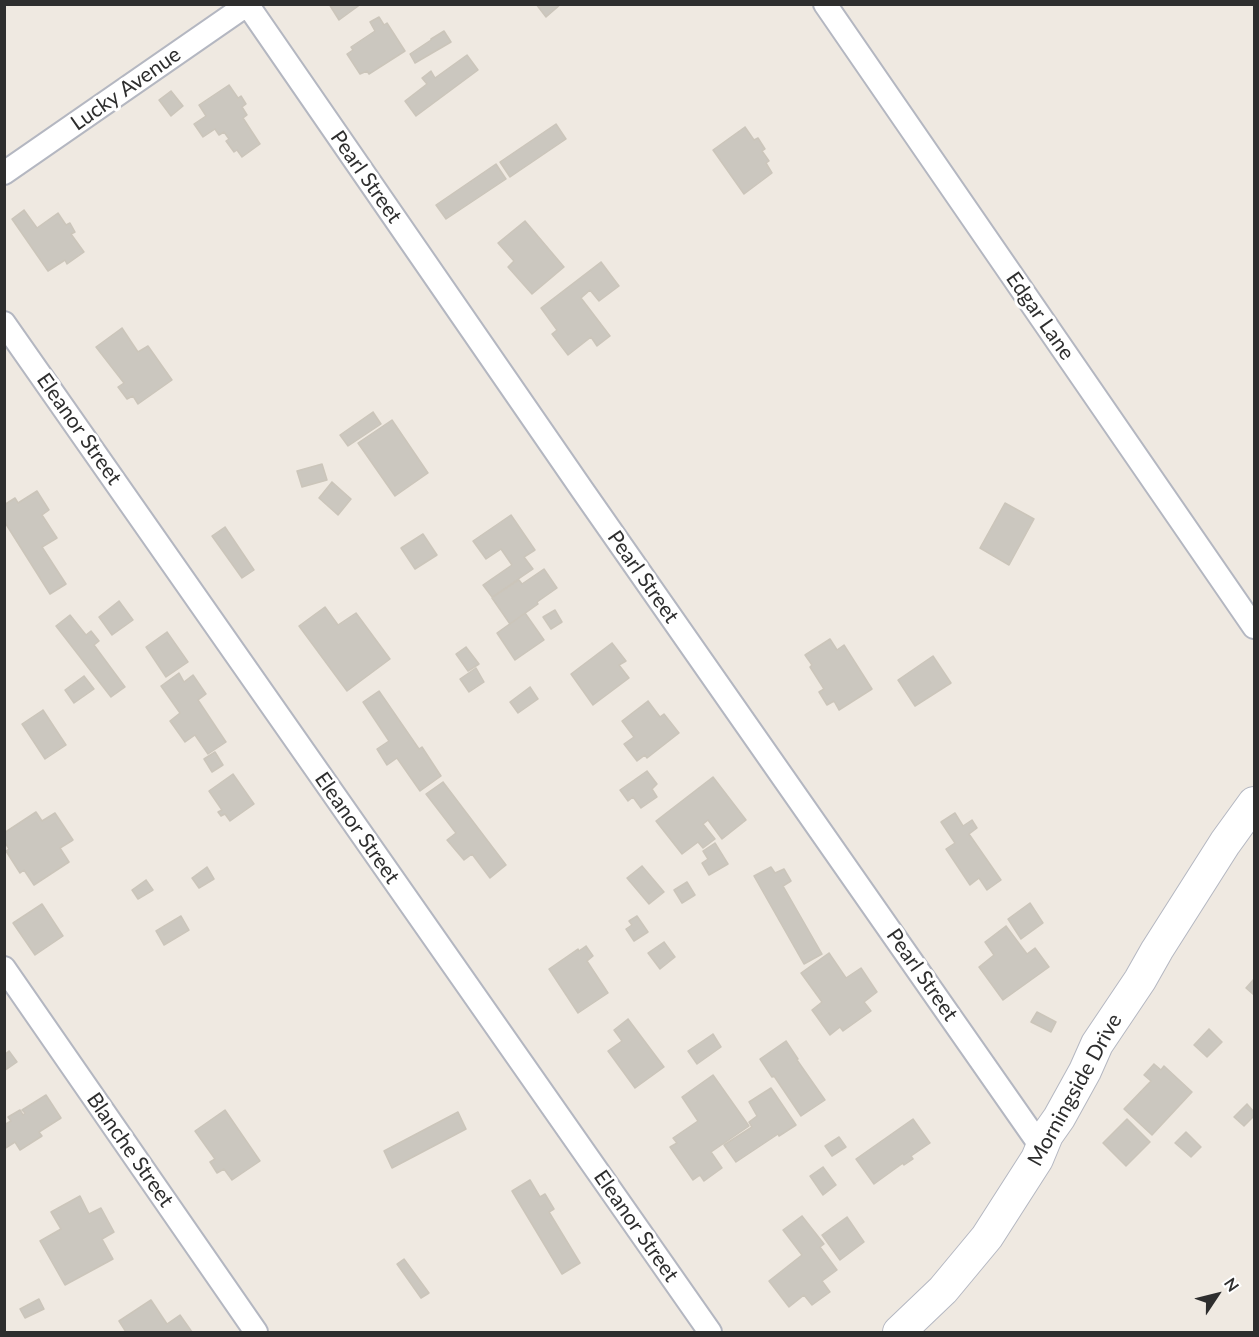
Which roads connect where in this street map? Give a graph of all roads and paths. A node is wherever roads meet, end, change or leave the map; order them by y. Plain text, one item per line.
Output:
1 (825, 4) edge
2 (247, 5) edge
3 (4, 173) edge
4 (4, 323) edge
5 (1254, 627) edge
6 (1254, 803) edge
7 (4, 968) edge
8 (1042, 1148) junction
9 (256, 1332) edge
10 (710, 1332) edge
11 (899, 1332) edge

1 - 5 street, Edgar Lane
2 - 3 street, Lucky Avenue
2 - 8 street, Pearl Street
4 - 10 street, Eleanor Street
6 - 8 street, Morningside Drive
7 - 9 street, Blanche Street
8 - 11 street, Morningside Drive

